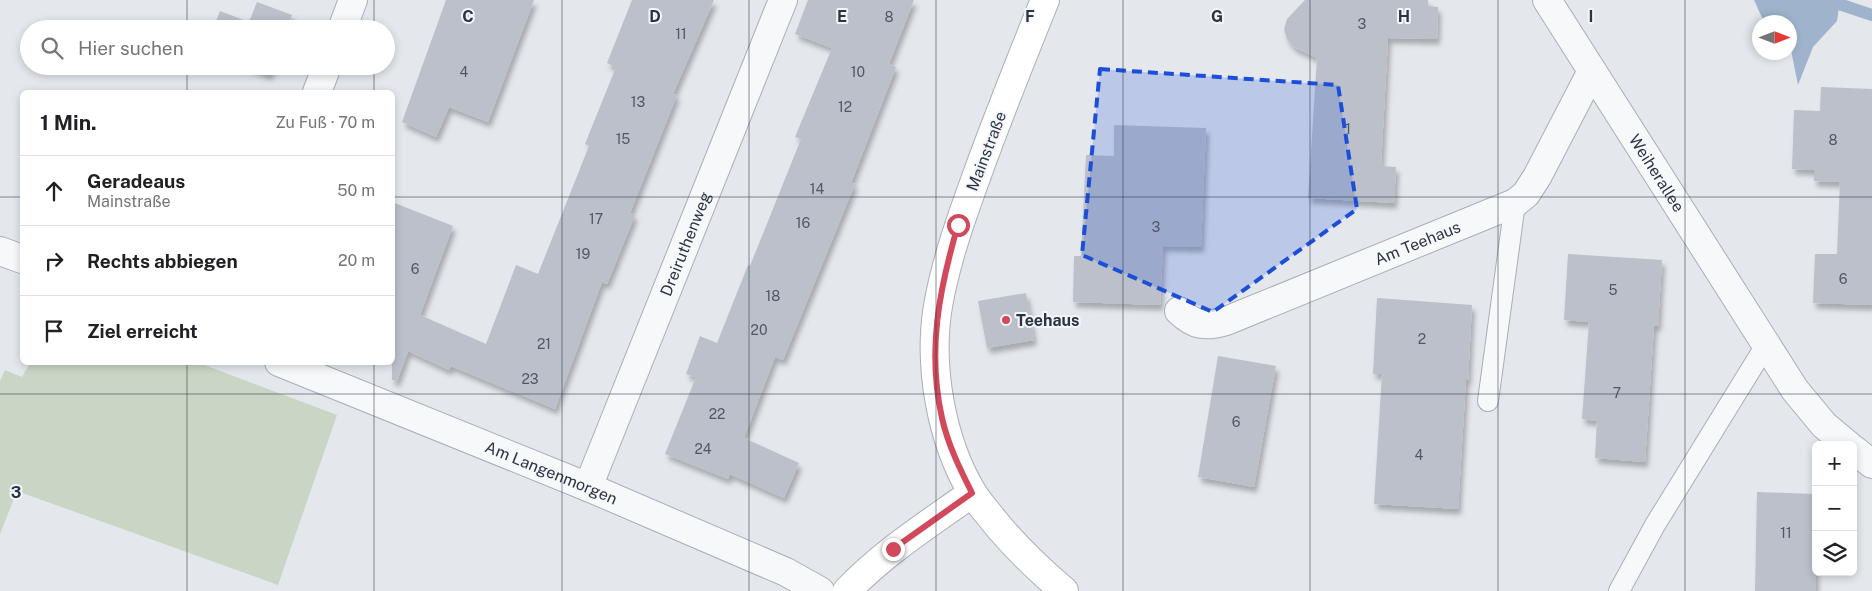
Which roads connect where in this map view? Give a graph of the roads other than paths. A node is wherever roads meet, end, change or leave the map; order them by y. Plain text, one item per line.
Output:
1 (354, 0) edge
2 (783, 0) edge
3 (1045, 0) edge
4 (1547, 0) edge
5 (346, 20) edge
6 (1592, 71) junction
7 (324, 75) edge
8 (318, 90) edge
9 (1515, 203) junction
10 (0, 251) edge
11 (20, 258) edge
12 (1178, 311) dead end
13 (1766, 346) junction
14 (286, 365) edge
15 (1488, 401) dead end
16 (1843, 441) edge
17 (1857, 452) edge
18 (1872, 464) edge
19 (588, 487) junction
20 (972, 493) junction
21 (820, 591) edge
22 (847, 591) edge
23 (1064, 591) edge
24 (1619, 591) edge

1 - 5 street
2 - 19 street, Dreiruthenweg
3 - 20 main road, Mainstraße
4 - 6 street, Weiherallee
6 - 9 street, Am Teehaus
6 - 13 street, Weiherallee
7 - 8 street
9 - 12 street, Am Teehaus
9 - 15 lane
10 - 11 street
13 - 16 street, Weiherallee
13 - 24 lane
14 - 19 street, Am Langenmorgen
17 - 18 street
19 - 21 street, Am Langenmorgen
20 - 22 main road
20 - 23 main road, Mainstraße

